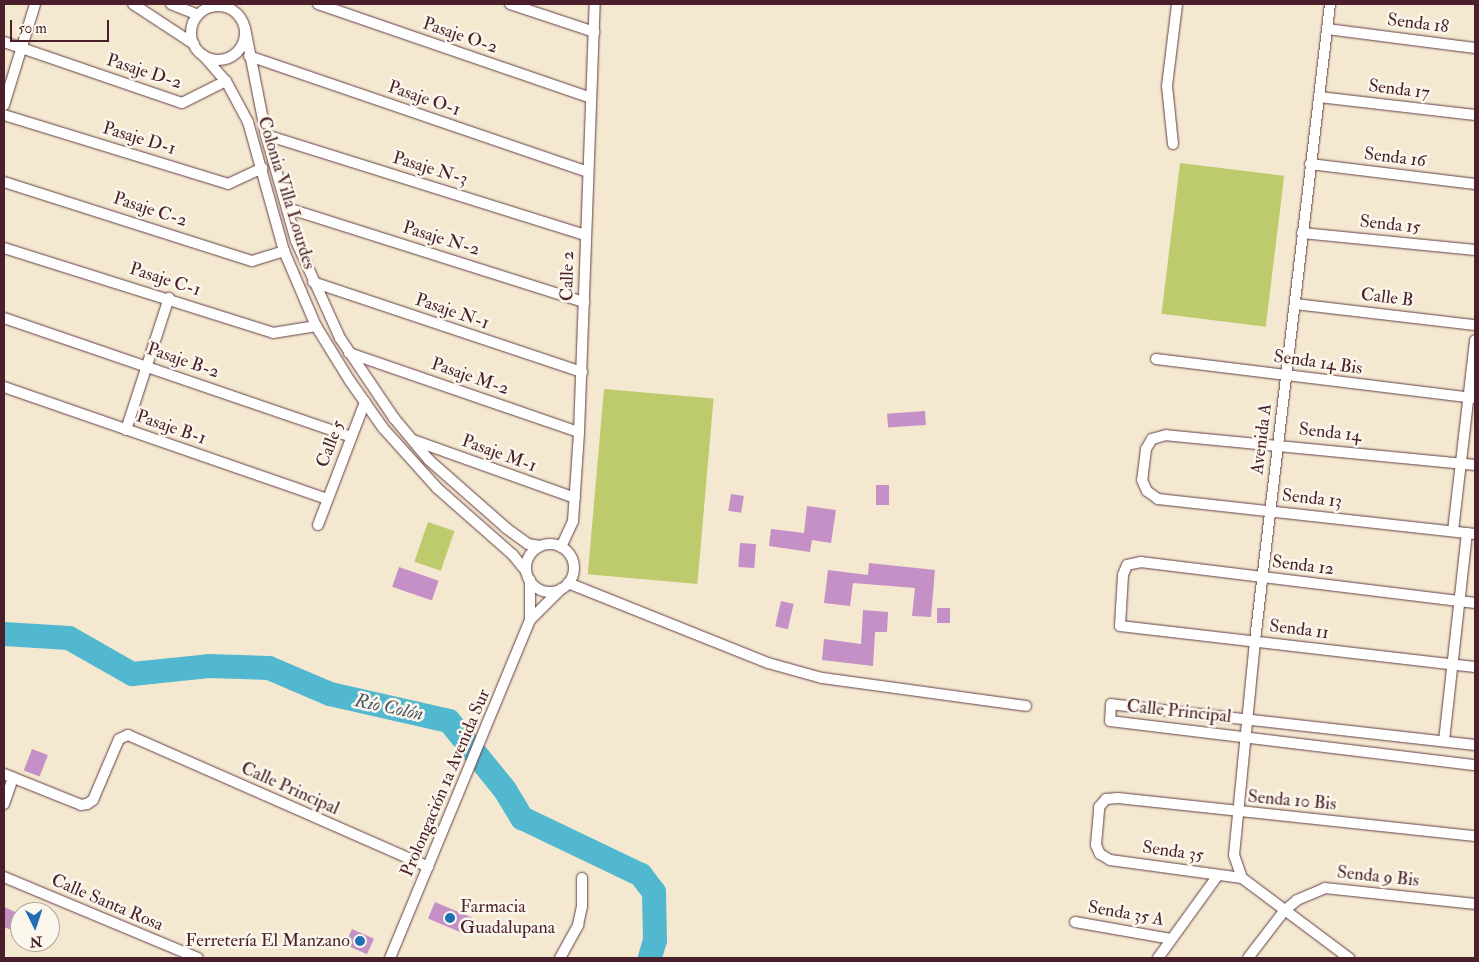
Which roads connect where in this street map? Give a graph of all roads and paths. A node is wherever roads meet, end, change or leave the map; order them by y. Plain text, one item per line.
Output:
1 (35, 4) edge
2 (133, 4) edge
3 (171, 4) edge
4 (236, 4) edge
5 (318, 4) edge
6 (510, 4) edge
7 (595, 4) edge
8 (1177, 4) edge
9 (1330, 4) edge
10 (209, 6) edge
11 (198, 15) junction
12 (240, 16) junction
13 (245, 28) junction
14 (1327, 29) junction
15 (594, 32) junction
16 (4, 42) edge
17 (194, 44) junction
18 (21, 48) junction
19 (1475, 48) edge
20 (203, 55) junction
21 (249, 56) junction
22 (226, 81) junction
23 (1318, 97) junction
24 (591, 98) junction
25 (4, 105) edge
26 (4, 115) edge
27 (1475, 115) edge
28 (266, 135) junction
29 (1173, 144) dead end
30 (1310, 164) junction
31 (263, 168) junction
32 (588, 172) junction
33 (4, 182) edge
34 (1475, 184) edge
35 (288, 208) junction
36 (1302, 233) junction
37 (585, 235) junction
38 (4, 248) edge
39 (1475, 250) edge
40 (284, 251) junction
41 (313, 282) junction
42 (169, 298) junction
43 (584, 302) junction
44 (1295, 304) junction
45 (4, 318) edge
46 (1475, 325) edge
47 (316, 326) junction
48 (1475, 340) edge
49 (349, 353) junction
50 (1156, 359) dead end
51 (147, 365) junction
52 (582, 372) junction
53 (1286, 376) junction
54 (4, 387) edge
55 (1472, 398) edge
56 (365, 402) junction
57 (126, 430) junction
58 (580, 432) junction
59 (351, 437) junction
60 (412, 440) junction
61 (1278, 444) junction
62 (1459, 463) junction
63 (1475, 465) edge
64 (1147, 491) joint
65 (575, 498) junction
66 (328, 499) junction
67 (1270, 511) junction
68 (318, 525) dead end
69 (1452, 531) junction
70 (1471, 534) edge
71 (540, 546) junction
72 (562, 546) junction
73 (528, 576) junction
74 (1263, 578) junction
75 (565, 586) junction
76 (1460, 601) junction
77 (1475, 603) edge
78 (530, 620) junction
79 (1120, 626) joint
80 (1255, 641) junction
81 (1454, 664) junction
82 (1475, 667) edge
83 (1026, 706) dead end
84 (1247, 717) junction
85 (1246, 736) junction
86 (1444, 741) junction
87 (1475, 745) edge
88 (1475, 765) edge
89 (9, 776) edge
90 (4, 804) edge
91 (1237, 812) junction
92 (1475, 836) edge
93 (1100, 854) joint
94 (428, 867) junction
95 (1218, 875) junction
96 (4, 877) edge
97 (582, 878) dead end
98 (1242, 878) junction
99 (1475, 904) edge
100 (1284, 911) junction
101 (1076, 922) dead end
102 (1171, 939) junction
103 (1335, 954) edge
104 (198, 958) edge
105 (390, 958) edge
106 (560, 958) edge
107 (1158, 958) edge
108 (1248, 958) edge
109 (1349, 958) edge

1 - 18 street
2 - 17 street
3 - 11 street
4 - 12 street
5 - 24 street, Pasaje O-2
6 - 15 street
7 - 15 street, Calle 2
8 - 29 street
9 - 14 street, Avenida A
10 - 11 street
10 - 12 street
11 - 17 street
12 - 13 street
13 - 20 street
13 - 21 street, Colonia Villa Lourdes
14 - 19 street, Senda 18
14 - 23 street, Avenida A
15 - 24 street, Calle 2
16 - 18 street, Pasaje D-2
17 - 20 street
18 - 22 street, Pasaje D-2
18 - 25 street
20 - 22 street, Colonia Villa Lourdes
21 - 28 street, Colonia Villa Lourdes
21 - 32 street, Pasaje O-1
22 - 31 street, Colonia Villa Lourdes
23 - 27 street, Senda 17
23 - 30 street, Avenida A
24 - 32 street, Calle 2
26 - 31 street, Pasaje D-1
28 - 35 street, Colonia Villa Lourdes
28 - 37 street, Pasaje N-3
30 - 34 street, Senda 16
30 - 36 street, Avenida A
31 - 40 street, Colonia Villa Lourdes
32 - 37 street, Calle 2
33 - 40 street, Pasaje C-2
35 - 41 street, Colonia Villa Lourdes
35 - 43 street, Pasaje N-2
36 - 39 street, Senda 15
36 - 44 street, Avenida A
37 - 43 street, Calle 2
38 - 42 street, Pasaje C-1
40 - 47 street, Colonia Villa Lourdes
41 - 49 street, Colonia Villa Lourdes
41 - 52 street, Pasaje N-1
42 - 47 street, Pasaje C-1
42 - 51 street
43 - 52 street, Calle 2
44 - 46 street, Calle B
44 - 53 street, Avenida A
45 - 51 street, Pasaje B-2
47 - 56 street, Colonia Villa Lourdes
48 - 55 street
49 - 58 street, Pasaje M-2
49 - 60 street, Colonia Villa Lourdes
50 - 53 street, Senda 14 Bis
51 - 57 street
51 - 59 street, Pasaje B-2
52 - 58 street, Calle 2
53 - 55 street, Senda 14 Bis
53 - 61 street, Avenida A
54 - 57 street, Pasaje B-1
55 - 62 street
56 - 59 street, Calle 5
56 - 73 street, Colonia Villa Lourdes
57 - 66 street, Pasaje B-1
58 - 65 street, Calle 2
59 - 66 street, Calle 5
60 - 65 street, Pasaje M-1
60 - 71 street, Colonia Villa Lourdes
61 - 62 street, Senda 14
61 - 64 street, Senda 14
61 - 67 street, Avenida A
62 - 63 street, Senda 14
62 - 69 street
64 - 67 street, Senda 13
65 - 72 street, Calle 2
66 - 68 street, Calle 5
67 - 69 street, Senda 13
67 - 74 street, Avenida A
69 - 70 street, Senda 13
70 - 76 street
71 - 72 street
71 - 73 street
72 - 75 street
73 - 75 street
73 - 78 street, Prolongación 1a Avenida Sur
74 - 76 street, Senda 12
74 - 79 street, Senda 12
74 - 80 street, Avenida A
75 - 78 street, Prolongación 1a Avenida Sur
75 - 83 street
76 - 77 street, Senda 12
76 - 81 street
78 - 94 street, Prolongación 1a Avenida Sur
79 - 80 street, Senda 11
80 - 81 street, Senda 11
80 - 84 street, Avenida A
81 - 82 street, Senda 11
81 - 86 street
84 - 85 street, Avenida A
84 - 85 street, Calle Principal
84 - 86 street, Calle Principal
85 - 88 street, Calle Principal
85 - 91 street, Avenida A
86 - 87 street, Calle Principal
89 - 90 street
89 - 94 street, Calle Principal
91 - 92 street, Senda 10 Bis
91 - 93 street, Senda 10 Bis
91 - 98 street, Avenida A
93 - 95 street, Senda 35
94 - 105 street, Prolongación 1a Avenida Sur
95 - 98 street, Senda 35
95 - 102 street
96 - 104 street, Calle Santa Rosa
97 - 106 street
98 - 100 street
99 - 100 street, Senda 9 Bis
100 - 103 street
100 - 108 street, Senda 9 Bis
101 - 102 street, Senda 35 A
102 - 107 street
103 - 109 street

